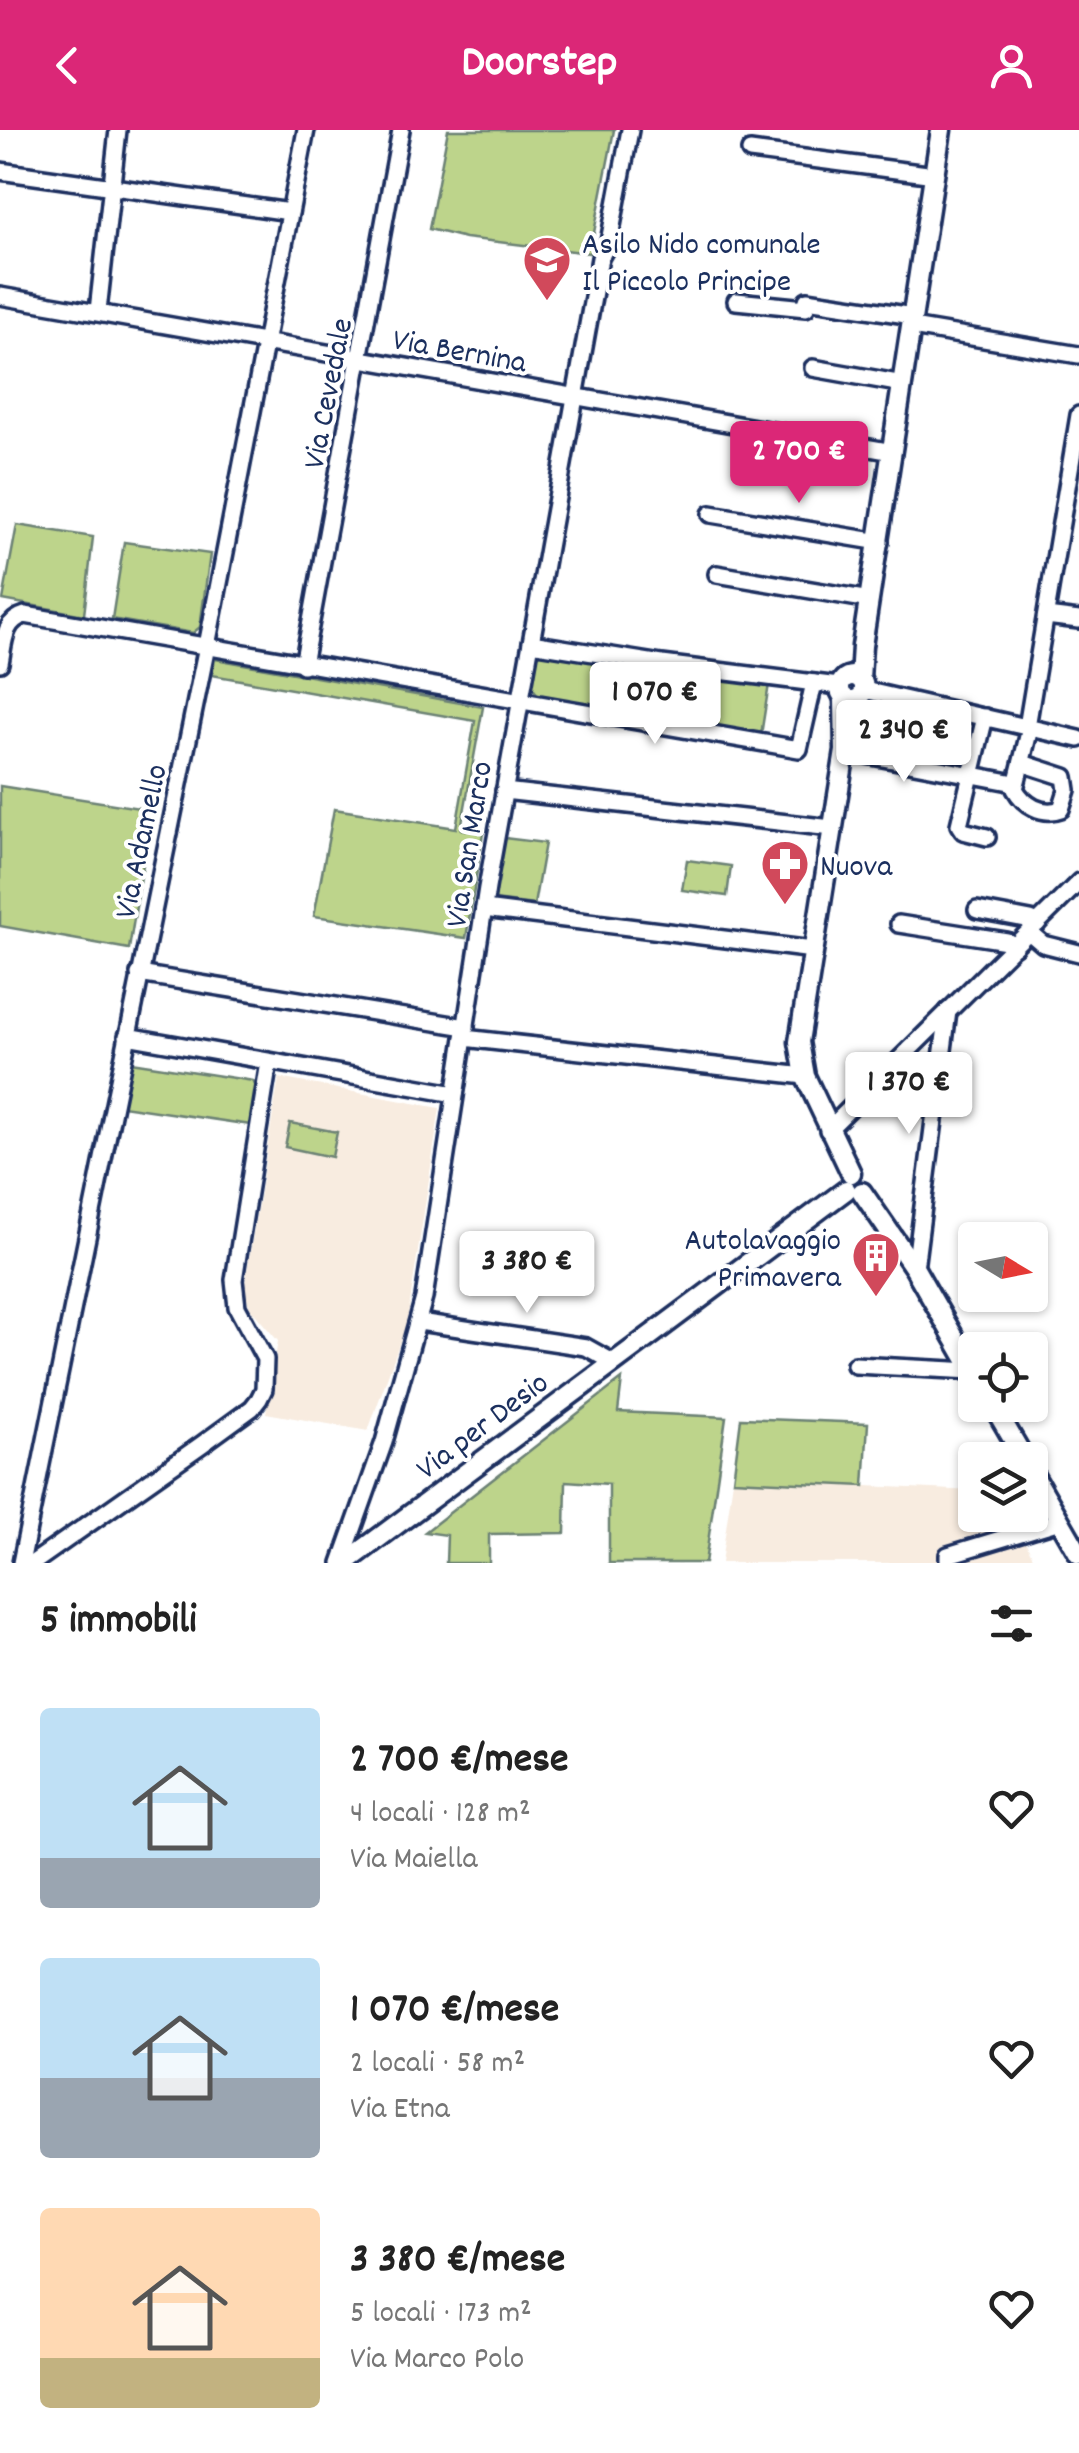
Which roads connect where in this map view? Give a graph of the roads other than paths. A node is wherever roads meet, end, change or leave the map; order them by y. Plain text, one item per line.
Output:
1 (118, 130) edge
2 (306, 130) edge
3 (401, 130) edge
4 (630, 130) edge
5 (941, 130) edge
6 (750, 150) dead end
7 (0, 171) edge
8 (935, 175) junction
9 (112, 187) junction
10 (290, 212) junction
11 (0, 296) edge
12 (736, 301) dead end
13 (98, 312) junction
14 (913, 322) junction
15 (265, 340) junction
16 (1079, 355) edge
17 (360, 359) junction
18 (813, 368) dead end
19 (903, 384) junction
20 (576, 397) junction
21 (1079, 415) edge
22 (893, 452) junction
23 (1073, 487) edge
24 (711, 514) dead end
25 (880, 542) junction
26 (717, 574) dead end
27 (870, 600) junction
28 (1046, 616) junction
29 (1079, 620) edge
30 (531, 643) junction
31 (207, 646) junction
32 (0, 663) edge
33 (303, 665) junction
34 (814, 683) junction
35 (851, 688) junction
36 (519, 700) junction
37 (985, 718) junction
38 (1028, 728) junction
39 (1079, 740) edge
40 (846, 742) junction
41 (1022, 763) junction
42 (971, 774) junction
43 (1014, 783) junction
44 (504, 791) junction
45 (832, 828) junction
46 (986, 837) dead end
47 (1079, 882) edge
48 (484, 909) junction
49 (977, 910) dead end
50 (899, 924) dead end
51 (1033, 928) junction
52 (1015, 946) junction
53 (813, 950) junction
54 (1079, 953) edge
55 (140, 974) junction
56 (948, 1011) junction
57 (465, 1032) junction
58 (127, 1036) junction
59 (270, 1062) junction
60 (805, 1076) junction
61 (455, 1094) junction
62 (828, 1130) junction
63 (853, 1185) junction
64 (915, 1269) junction
65 (420, 1322) junction
66 (958, 1344) edge
67 (613, 1362) junction
68 (856, 1364) dead end
69 (958, 1371) edge
70 (1048, 1500) edge
71 (1060, 1521) junction
72 (1079, 1554) edge
73 (21, 1563) edge
74 (33, 1563) edge
75 (343, 1563) edge
76 (948, 1563) edge

1 - 9 street
2 - 10 street, Via Adamello
3 - 17 street, Via Cevedale
4 - 20 street, Via San Marco
5 - 8 street
6 - 8 street
7 - 9 street
8 - 14 street
9 - 10 street
9 - 13 street
10 - 15 street, Via Adamello
11 - 13 street, Via Bernina
12 - 14 street
13 - 15 street, Via Bernina
14 - 16 street
14 - 19 street
15 - 17 street, Via Bernina
15 - 31 street, Via Adamello
17 - 20 street, Via Bernina
17 - 33 street, Via Cevedale
18 - 19 street
19 - 22 street
20 - 22 street, Via Bernina
20 - 30 street, Via San Marco
21 - 23 street
22 - 25 street
23 - 28 street
24 - 25 street
25 - 27 street
26 - 27 street
27 - 35 street
28 - 29 street
28 - 38 street
30 - 34 street
30 - 36 street, Via San Marco
31 - 32 street
31 - 33 street
31 - 55 street, Via Adamello
33 - 36 street
34 - 35 street
34 - 36 street
35 - 37 street
35 - 40 street
36 - 44 street, Via San Marco
37 - 38 street
37 - 42 street
38 - 39 street
38 - 41 street
40 - 42 street
40 - 45 street
41 - 43 street
41 - 43 street
42 - 43 street
42 - 46 street
44 - 45 street
44 - 48 street, Via San Marco
45 - 53 street
47 - 51 street
48 - 53 street
48 - 57 street, Via San Marco
49 - 51 street
50 - 52 street
51 - 52 street
51 - 54 street
52 - 56 street
53 - 60 street
55 - 57 street
55 - 58 street, Via Adamello
56 - 62 street
56 - 64 street
57 - 60 street
57 - 61 street, Via San Marco
58 - 59 street
58 - 73 street, Via Adamello
59 - 61 street
59 - 74 street
60 - 62 street
61 - 65 street, Via San Marco
62 - 63 street
63 - 64 street
63 - 67 street, Via per Desio
64 - 66 street
65 - 67 street
65 - 75 street, Via San Marco
67 - 75 street, Via per Desio
68 - 69 street
70 - 71 street
71 - 72 street
71 - 76 street

